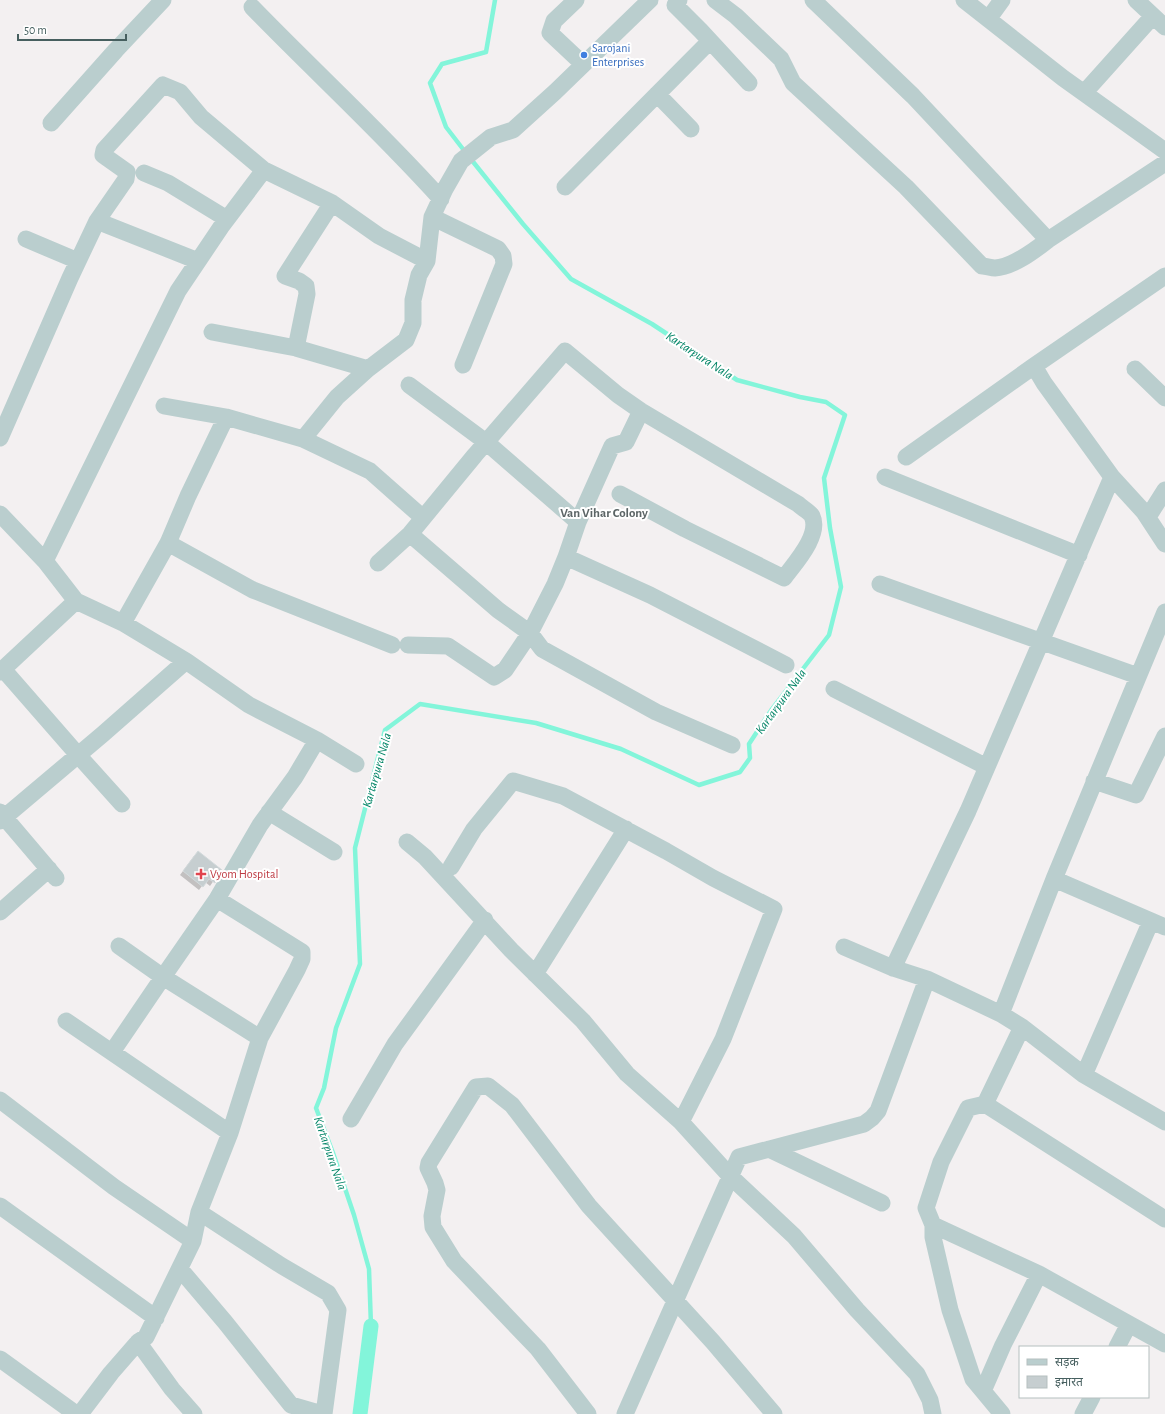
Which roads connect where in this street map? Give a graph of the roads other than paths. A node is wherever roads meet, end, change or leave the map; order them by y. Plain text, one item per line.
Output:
1 (163, 0) edge
2 (576, 0) edge
3 (650, 0) edge
4 (715, 0) edge
5 (813, 0) edge
6 (964, 0) edge
7 (1002, 0) edge
8 (1136, 0) edge
9 (674, 2) edge
10 (252, 7) dead end
11 (989, 18) junction
12 (1159, 22) edge
13 (710, 41) junction
14 (583, 64) junction
15 (748, 83) dead end
16 (1084, 93) junction
17 (657, 94) junction
18 (50, 123) dead end
19 (691, 129) dead end
20 (1165, 151) edge
21 (1165, 163) edge
22 (264, 170) junction
23 (144, 173) dead end
24 (565, 187) dead end
25 (440, 199) junction
26 (332, 203) junction
27 (432, 217) junction
28 (227, 219) junction
29 (97, 221) junction
30 (26, 239) dead end
31 (1048, 240) junction
32 (198, 260) junction
33 (78, 261) junction
34 (427, 261) junction
35 (1165, 276) edge
36 (212, 332) dead end
37 (296, 348) junction
38 (463, 364) dead end
39 (1034, 366) junction
40 (368, 369) junction
41 (1135, 369) dead end
42 (409, 385) dead end
43 (1165, 398) edge
44 (164, 406) dead end
45 (641, 411) junction
46 (226, 417) junction
47 (0, 438) edge
48 (303, 439) junction
49 (486, 442) junction
50 (906, 456) dead end
51 (885, 477) dead end
52 (1112, 477) junction
53 (1165, 490) edge
54 (620, 494) dead end
55 (0, 514) edge
56 (422, 517) junction
57 (1148, 517) junction
58 (578, 522) junction
59 (410, 534) junction
60 (168, 543) junction
61 (1165, 544) edge
62 (1079, 555) junction
63 (566, 557) junction
64 (45, 561) junction
65 (378, 563) dead end
66 (880, 584) dead end
67 (76, 601) junction
68 (1165, 612) edge
69 (123, 623) junction
70 (530, 633) junction
71 (1042, 642) junction
72 (186, 662) junction
73 (786, 664) dead end
74 (2, 670) edge
75 (1138, 676) junction
76 (834, 689) dead end
77 (1165, 736) edge
78 (317, 740) junction
79 (732, 745) dead end
80 (78, 755) junction
81 (356, 764) dead end
82 (988, 767) junction
83 (1094, 781) junction
84 (122, 804) dead end
85 (269, 812) junction
86 (1, 817) edge
87 (626, 829) junction
88 (407, 842) dead end
89 (334, 852) dead end
90 (451, 867) dead end
91 (1054, 879) junction
92 (217, 899) junction
93 (0, 912) edge
94 (485, 920) junction
95 (1158, 924) edge
96 (119, 946) dead end
97 (844, 947) dead end
98 (893, 968) junction
99 (535, 974) junction
100 (163, 977) junction
101 (927, 979) junction
102 (1001, 1014) junction
103 (66, 1021) dead end
104 (1022, 1027) junction
105 (260, 1038) junction
106 (112, 1052) junction
107 (1084, 1075) junction
108 (0, 1100) edge
109 (985, 1104) junction
110 (1163, 1115) edge
111 (350, 1119) dead end
112 (681, 1122) junction
113 (230, 1133) junction
114 (768, 1149) junction
115 (730, 1176) junction
116 (882, 1203) dead end
117 (0, 1206) edge
118 (199, 1212) junction
119 (1165, 1219) edge
120 (933, 1225) junction
121 (193, 1241) junction
122 (180, 1269) junction
123 (1039, 1274) junction
124 (675, 1302) junction
125 (156, 1318) junction
126 (1128, 1324) junction
127 (138, 1342) junction
128 (1165, 1344) edge
129 (1117, 1346) edge
130 (0, 1359) edge
131 (983, 1391) junction
132 (1091, 1398) edge
133 (76, 1414) edge
134 (80, 1414) edge
135 (194, 1414) edge
136 (323, 1414) edge
137 (588, 1414) edge
138 (625, 1414) edge
139 (774, 1414) edge
140 (933, 1414) edge
141 (1002, 1414) edge
142 (1083, 1414) edge

1 - 18 street
2 - 14 street
3 - 14 street
4 - 31 street
5 - 31 street
6 - 11 street
7 - 11 street
8 - 12 street
9 - 13 street
10 - 25 street
11 - 16 street
12 - 16 street
13 - 15 street
13 - 17 street
14 - 25 street
16 - 20 street
17 - 19 street
17 - 24 street
21 - 31 street
22 - 26 street
22 - 28 street
22 - 29 street
23 - 28 street
25 - 27 street
26 - 34 street
26 - 37 street
27 - 34 street
27 - 38 street
28 - 32 street
29 - 32 street
29 - 33 street
30 - 33 street
32 - 64 street
33 - 47 street
34 - 40 street
35 - 39 street
36 - 37 street
37 - 40 street
39 - 50 street
39 - 52 street
40 - 48 street
41 - 43 street
42 - 49 street
44 - 46 street
45 - 49 street
45 - 54 street
45 - 58 street
46 - 48 street
46 - 60 street
48 - 56 street
49 - 56 street
49 - 58 street
51 - 62 street
52 - 57 street
52 - 62 street
53 - 57 street
55 - 64 street
56 - 59 street
57 - 61 street
58 - 63 street
59 - 65 street
59 - 70 street
60 - 69 street
60 - 70 street
62 - 71 street
63 - 70 street
63 - 73 street
64 - 67 street
66 - 71 street
67 - 69 street
67 - 74 street
68 - 75 street
69 - 72 street
70 - 79 street
71 - 75 street
71 - 82 street
72 - 78 street
72 - 80 street
74 - 80 street
75 - 83 street
76 - 82 street
77 - 83 street
78 - 81 street
78 - 85 street
80 - 84 street
80 - 86 street
82 - 98 street
83 - 91 street
85 - 89 street
85 - 92 street
86 - 93 street
87 - 90 street
87 - 99 street
87 - 112 street
88 - 94 street
91 - 95 street
91 - 102 street
92 - 100 street
92 - 105 street
94 - 99 street
94 - 111 street
95 - 107 street
96 - 100 street
97 - 98 street
98 - 101 street
99 - 112 street
100 - 105 street
100 - 106 street
101 - 102 street
101 - 114 street
102 - 104 street
103 - 106 street
104 - 107 street
104 - 109 street
105 - 113 street
106 - 113 street
107 - 110 street
108 - 121 street
109 - 119 street
109 - 120 street
112 - 115 street
113 - 118 street
114 - 115 street
114 - 116 street
115 - 124 street
115 - 140 street
117 - 125 street
118 - 121 street
118 - 136 street
120 - 123 street
120 - 131 street
121 - 122 street
122 - 125 street
122 - 136 street
123 - 126 street
123 - 131 street
124 - 137 street
124 - 138 street
124 - 139 street
125 - 127 street
126 - 128 street
126 - 129 street
127 - 134 street
127 - 135 street
130 - 133 street
131 - 141 street
132 - 142 street

